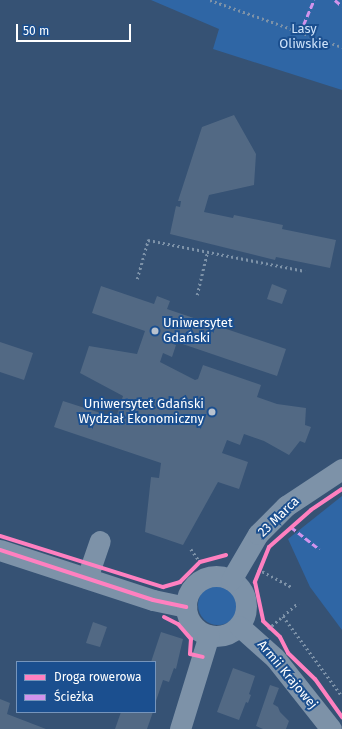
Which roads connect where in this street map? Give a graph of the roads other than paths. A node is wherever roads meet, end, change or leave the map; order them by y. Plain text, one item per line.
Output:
1 (342, 469) edge
2 (100, 541) dead end
3 (0, 550) edge
4 (87, 578) junction
5 (231, 580) junction
6 (186, 606) junction
7 (239, 626) junction
8 (209, 635) junction
9 (180, 729) edge
10 (331, 729) edge

1 - 5 street, 23 Marca
2 - 4 street
3 - 4 street
4 - 6 street
5 - 6 street
5 - 7 street
6 - 8 street
7 - 8 street
7 - 10 street, Armii Krajowej
8 - 9 street

